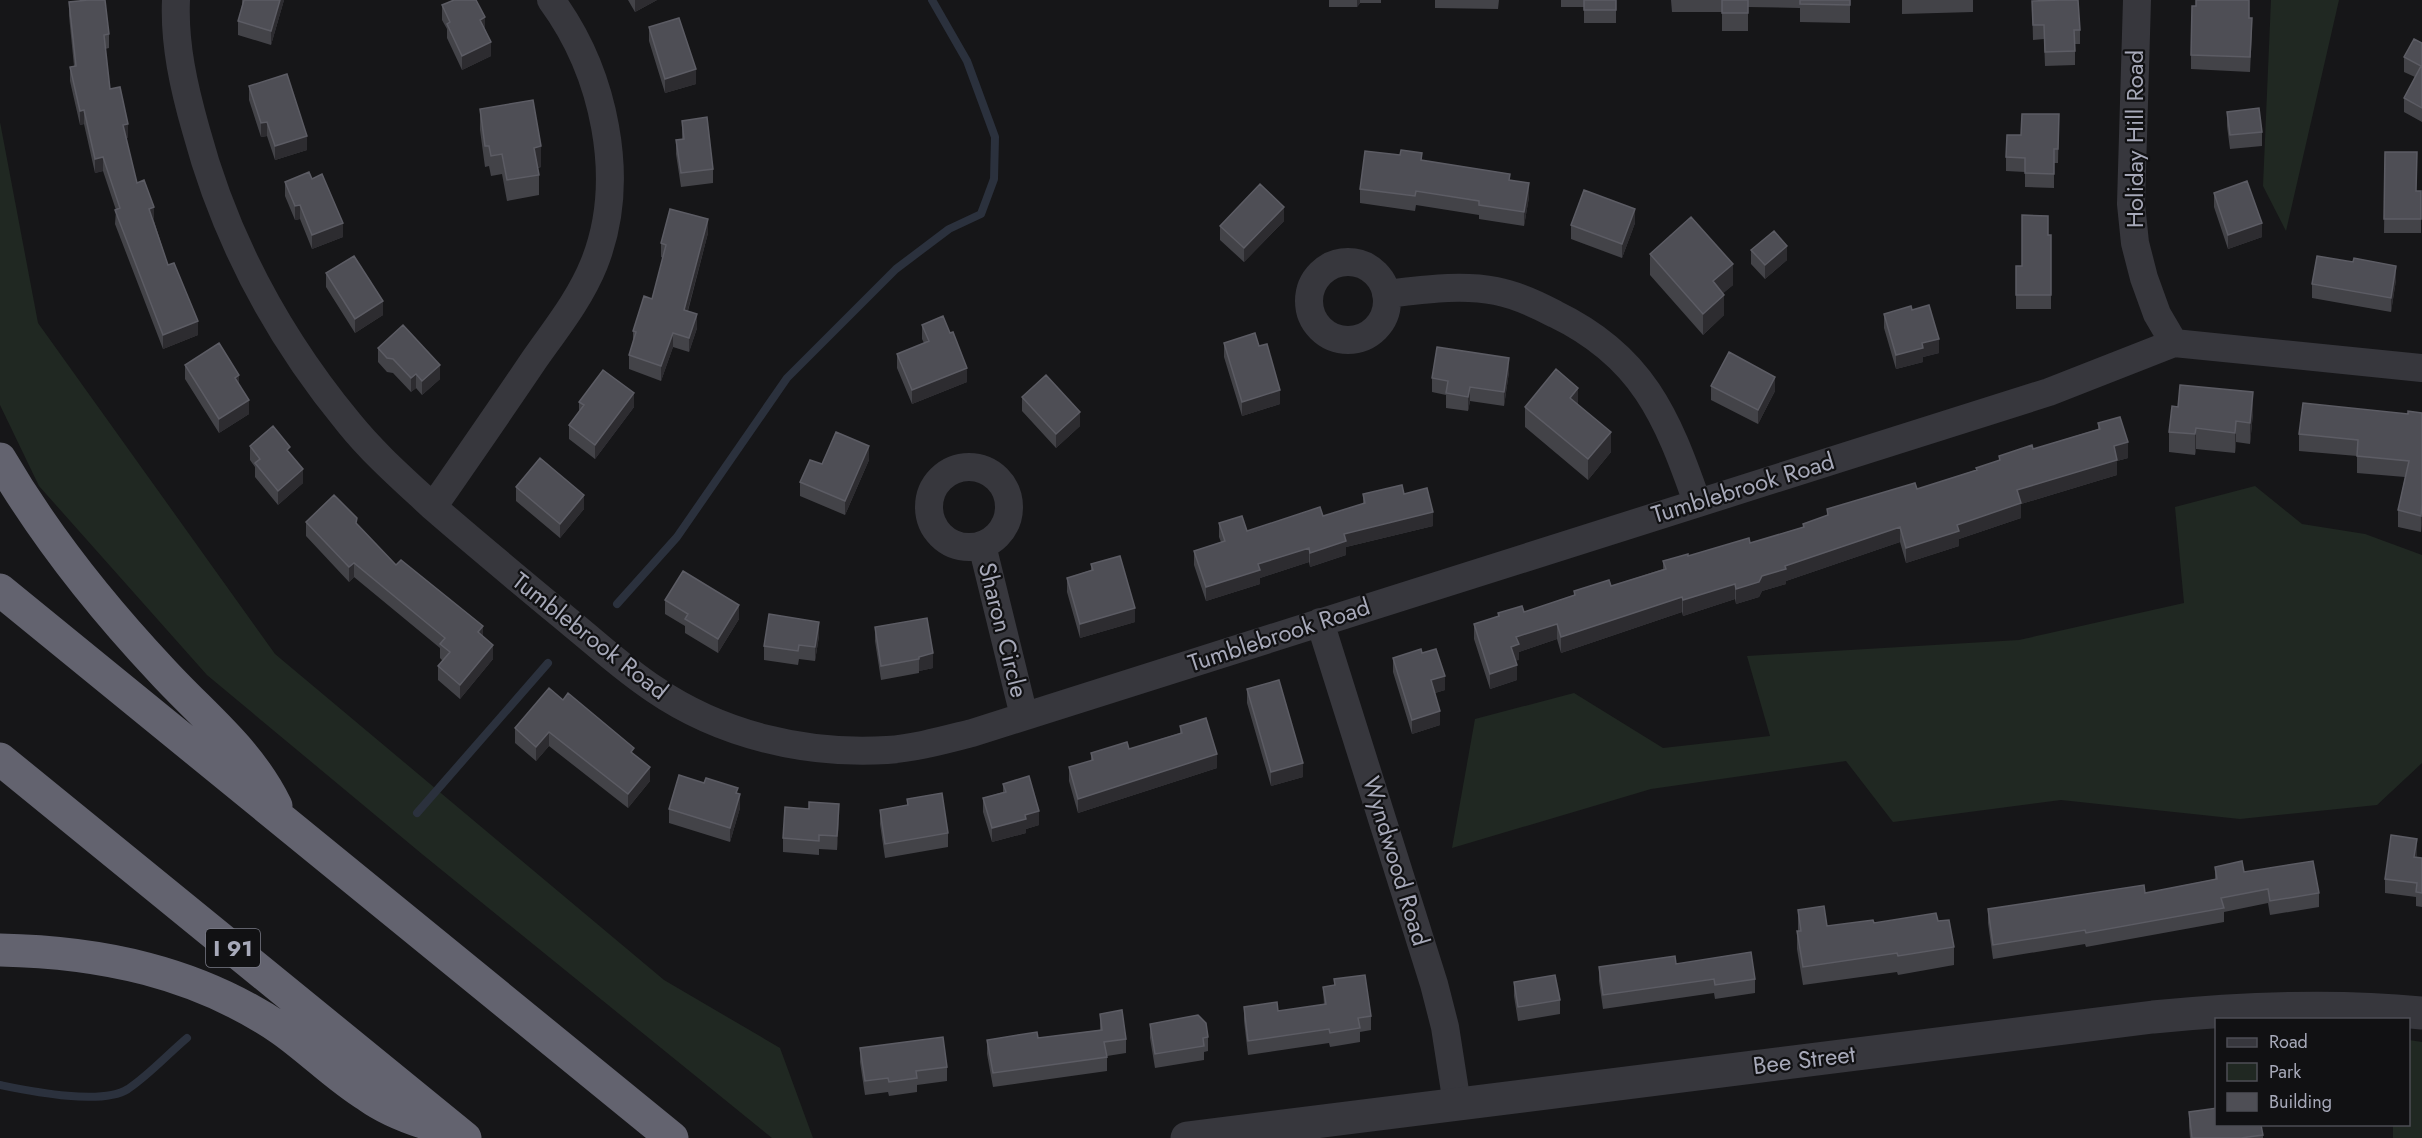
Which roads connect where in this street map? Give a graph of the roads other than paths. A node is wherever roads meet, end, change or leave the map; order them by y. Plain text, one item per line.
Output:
1 (176, 0) edge
2 (550, 0) edge
3 (2137, 0) edge
4 (1386, 294) dead end
5 (2174, 343) junction
6 (2422, 368) edge
7 (0, 459) edge
8 (1697, 502) junction
9 (433, 507) junction
10 (982, 545) dead end
11 (0, 590) edge
12 (1320, 622) junction
13 (1024, 716) junction
14 (0, 759) edge
15 (281, 819) junction
16 (0, 950) edge
17 (2422, 1014) edge
18 (1457, 1104) junction
19 (462, 1136) edge
20 (672, 1138) edge
21 (1187, 1138) edge

1 - 9 street, Tumblebrook Road
2 - 9 street
3 - 5 street, Holiday Hill Road
4 - 8 street
5 - 6 street
5 - 8 street, Tumblebrook Road
7 - 15 highway
8 - 12 street, Tumblebrook Road
9 - 13 street, Tumblebrook Road
10 - 13 street, Sharon Circle
11 - 15 highway
12 - 13 street, Tumblebrook Road
12 - 18 street, Wyndwood Road
14 - 19 highway, I 91
15 - 20 highway
16 - 19 highway
17 - 18 street, Bee Street
18 - 21 street, Bee Street

